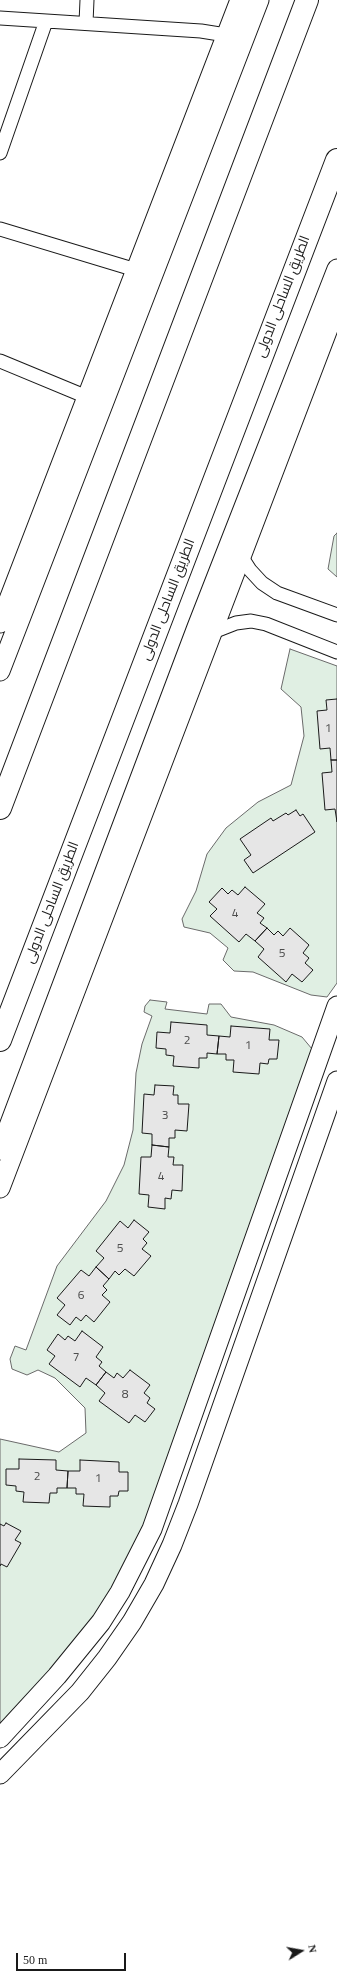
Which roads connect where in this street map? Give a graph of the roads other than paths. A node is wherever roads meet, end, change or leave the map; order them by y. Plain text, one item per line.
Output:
1 (87, 0) edge
2 (240, 0) edge
3 (258, 0) edge
4 (308, 0) edge
5 (0, 18) edge
6 (46, 21) junction
7 (86, 23) junction
8 (226, 35) junction
9 (0, 153) edge
10 (337, 160) edge
11 (0, 229) edge
12 (337, 269) edge
13 (136, 270) junction
14 (337, 305) edge
15 (0, 361) edge
16 (87, 396) junction
17 (241, 556) junction
18 (337, 615) edge
19 (1, 619) edge
20 (212, 632) junction
21 (337, 652) edge
22 (0, 671) edge
23 (0, 808) edge
24 (337, 1006) edge
25 (334, 1027) edge
26 (0, 1040) edge
27 (337, 1081) edge
28 (0, 1150) edge
29 (0, 1188) edge
30 (213, 1357) junction
31 (237, 1365) junction
32 (205, 1380) junction
33 (229, 1388) junction
34 (0, 1738) edge
35 (0, 1774) edge

1 - 7 street
2 - 8 main road
3 - 22 main road
4 - 23 highway
5 - 6 street
6 - 7 street
6 - 9 street
7 - 8 street
8 - 13 main road
10 - 26 highway, الطريق الساحلى الدولى
11 - 13 street
12 - 28 main road
13 - 16 main road
14 - 17 main road
15 - 16 street
16 - 19 main road
17 - 18 street
17 - 20 main road
20 - 21 street
20 - 29 main road
24 - 25 main road
25 - 30 main road
27 - 31 main road
30 - 31 main road
30 - 32 main road
31 - 33 main road
32 - 33 main road
32 - 34 main road
33 - 35 main road

